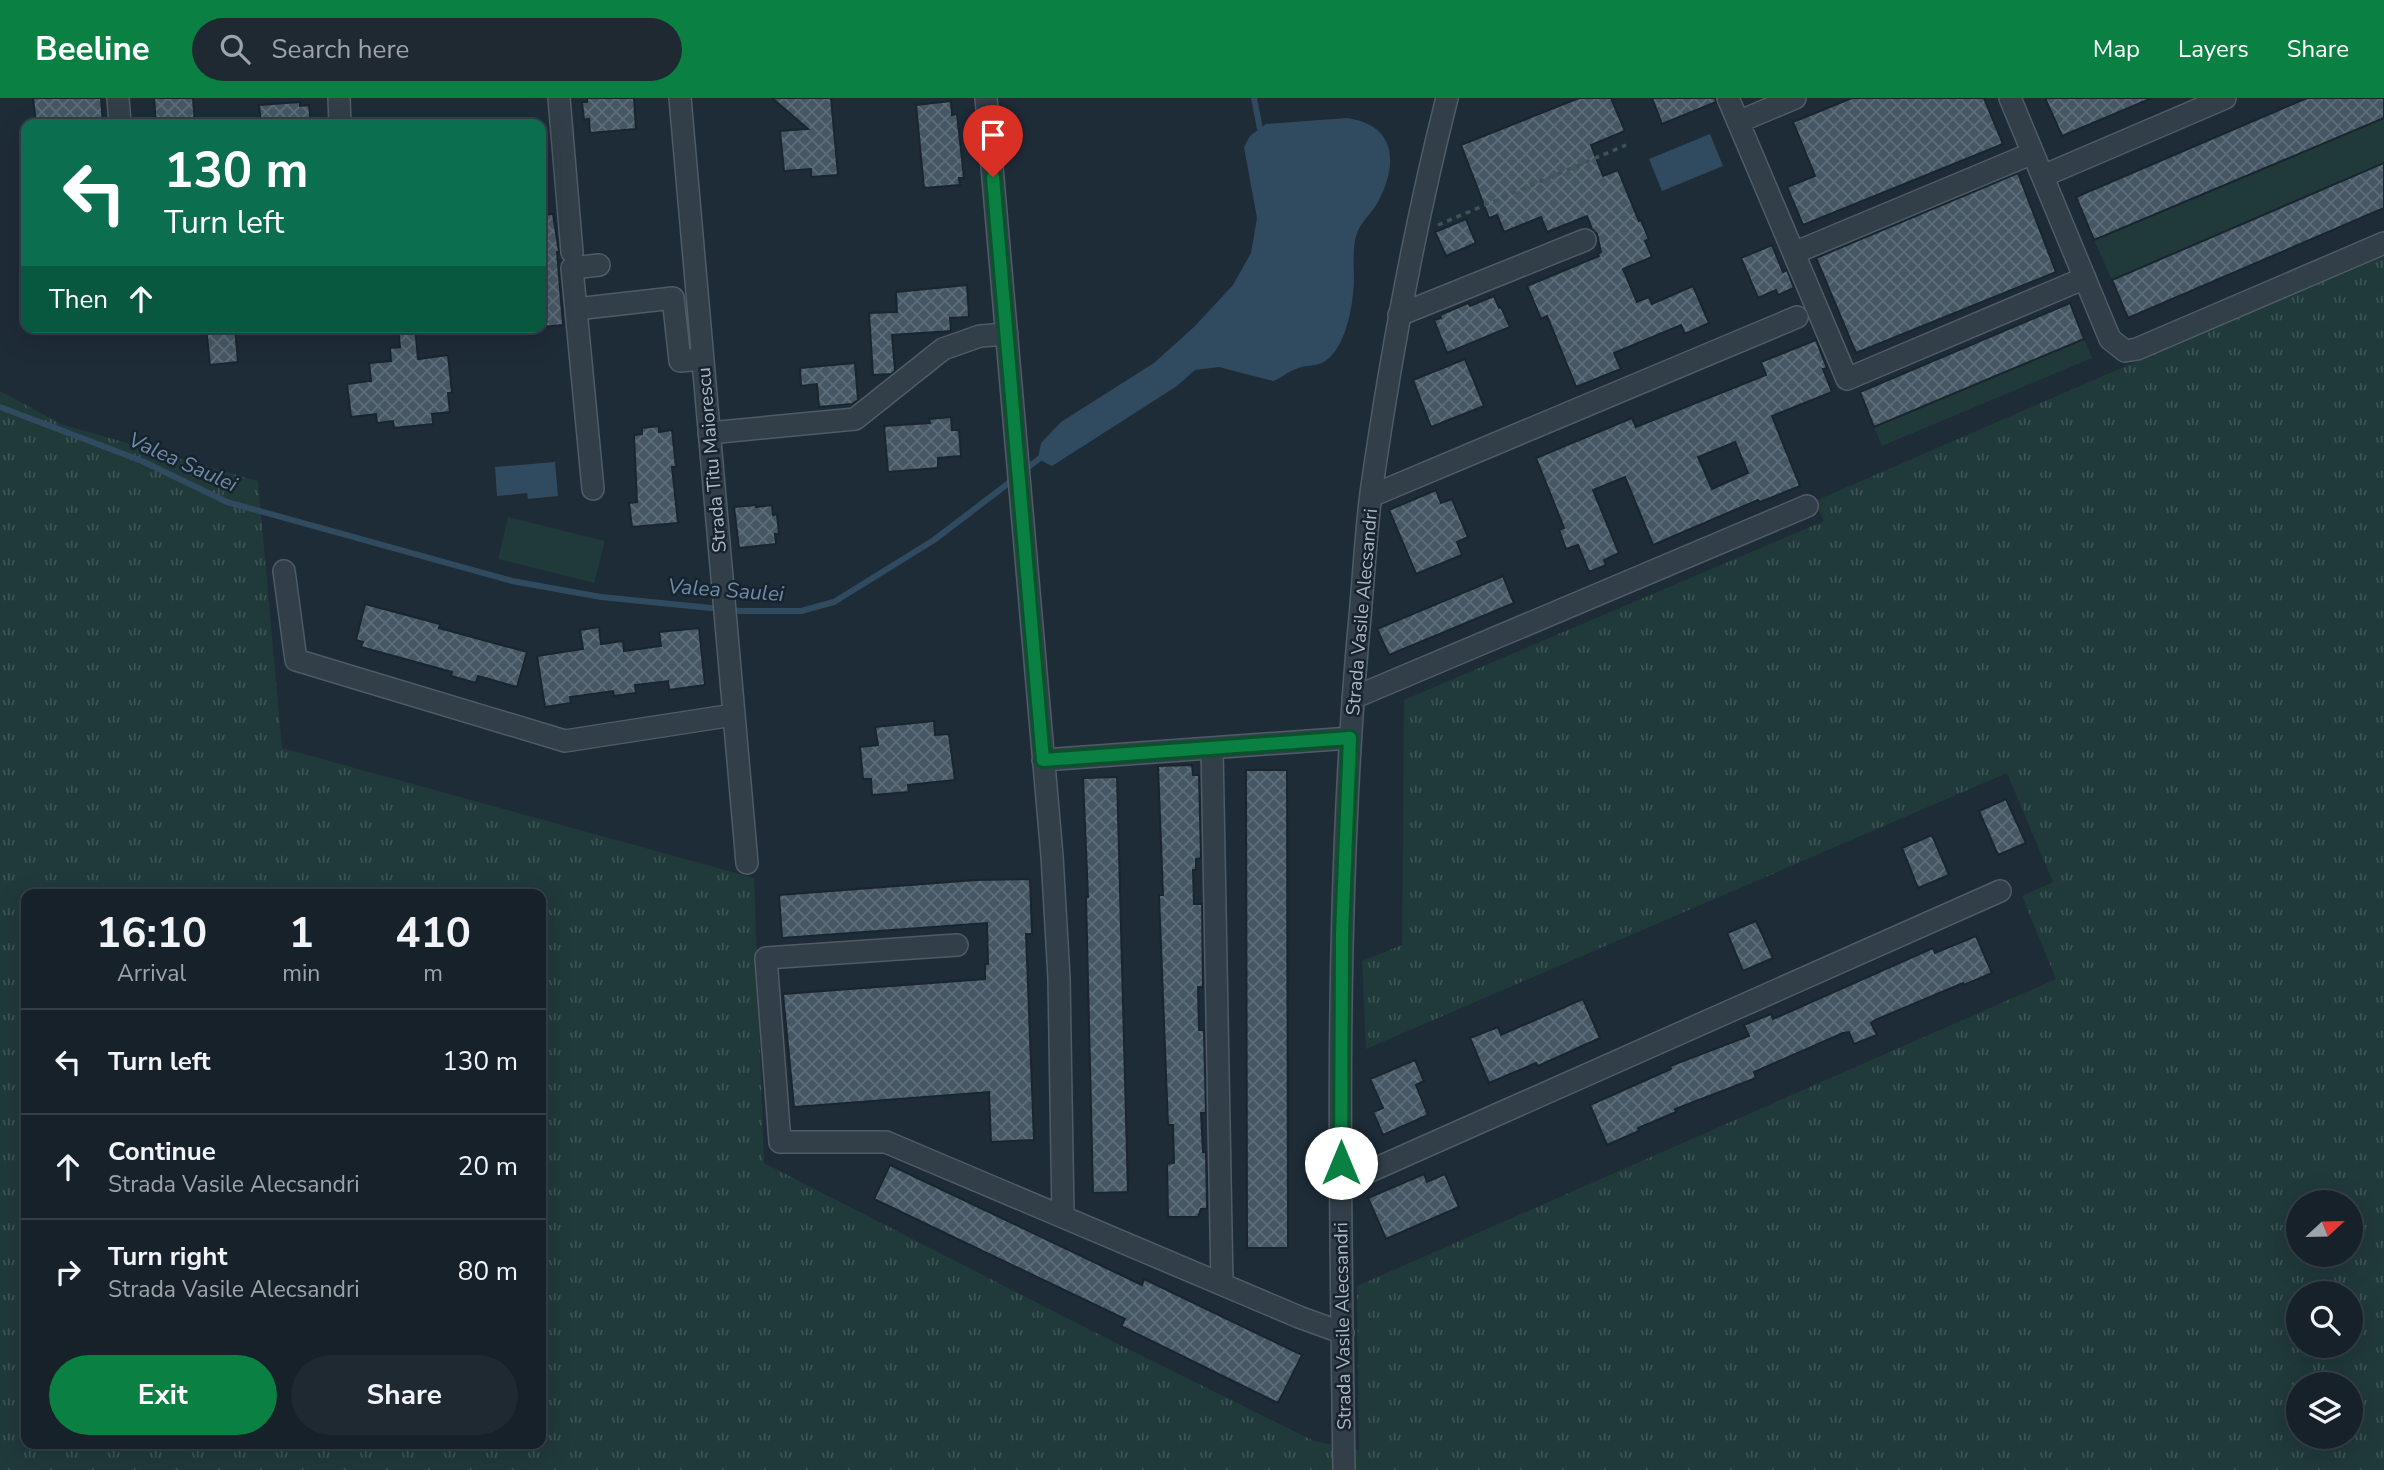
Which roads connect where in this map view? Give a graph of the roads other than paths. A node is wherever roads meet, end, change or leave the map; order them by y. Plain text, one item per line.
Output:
1 (118, 98) edge
2 (339, 98) edge
3 (559, 98) edge
4 (680, 98) edge
5 (986, 98) edge
6 (1447, 98) edge
7 (1728, 98) edge
8 (1796, 98) edge
9 (2010, 98) edge
10 (2225, 98) edge
11 (120, 119) edge
12 (341, 119) edge
13 (1738, 122) junction
14 (2034, 153) junction
15 (2043, 176) junction
16 (1585, 240) dead end
17 (2384, 243) edge
18 (572, 252) dead end
19 (1794, 253) junction
20 (599, 265) dead end
21 (2085, 278) junction
22 (576, 309) junction
23 (1399, 315) junction
24 (1797, 317) dead end
25 (1007, 334) junction
26 (702, 359) junction
27 (709, 433) junction
28 (593, 489) dead end
29 (1371, 496) junction
30 (1807, 506) dead end
31 (284, 571) dead end
32 (1353, 698) junction
33 (733, 715) junction
34 (1350, 738) junction
35 (1212, 748) junction
36 (1043, 760) junction
37 (747, 863) dead end
38 (2000, 891) dead end
39 (957, 945) dead end
40 (1341, 1184) junction
41 (1063, 1216) junction
42 (1222, 1284) junction
43 (1342, 1333) junction
44 (1344, 1470) edge

1 - 11 street
2 - 12 street
3 - 18 street
4 - 26 street, Strada Titu Maiorescu
5 - 25 street
6 - 23 street, Strada Vasile Alecsandri
7 - 13 street
8 - 13 street
9 - 14 street
10 - 15 street
13 - 19 street
14 - 15 street
14 - 19 street
15 - 21 street
16 - 23 street
17 - 21 street
19 - 21 street
20 - 22 street
22 - 26 street
22 - 28 street
23 - 29 street, Strada Vasile Alecsandri
24 - 29 street
25 - 27 street
25 - 36 street
26 - 27 street, Strada Titu Maiorescu
27 - 33 street, Strada Titu Maiorescu
29 - 32 street, Strada Vasile Alecsandri
30 - 32 street
31 - 33 street
32 - 34 street, Strada Vasile Alecsandri
33 - 37 street, Strada Titu Maiorescu
34 - 35 street
34 - 40 street, Strada Vasile Alecsandri
35 - 36 street
35 - 42 street
36 - 41 street
38 - 40 street
39 - 41 street
40 - 43 street, Strada Vasile Alecsandri
41 - 42 street
42 - 43 street
43 - 44 street, Strada Vasile Alecsandri

